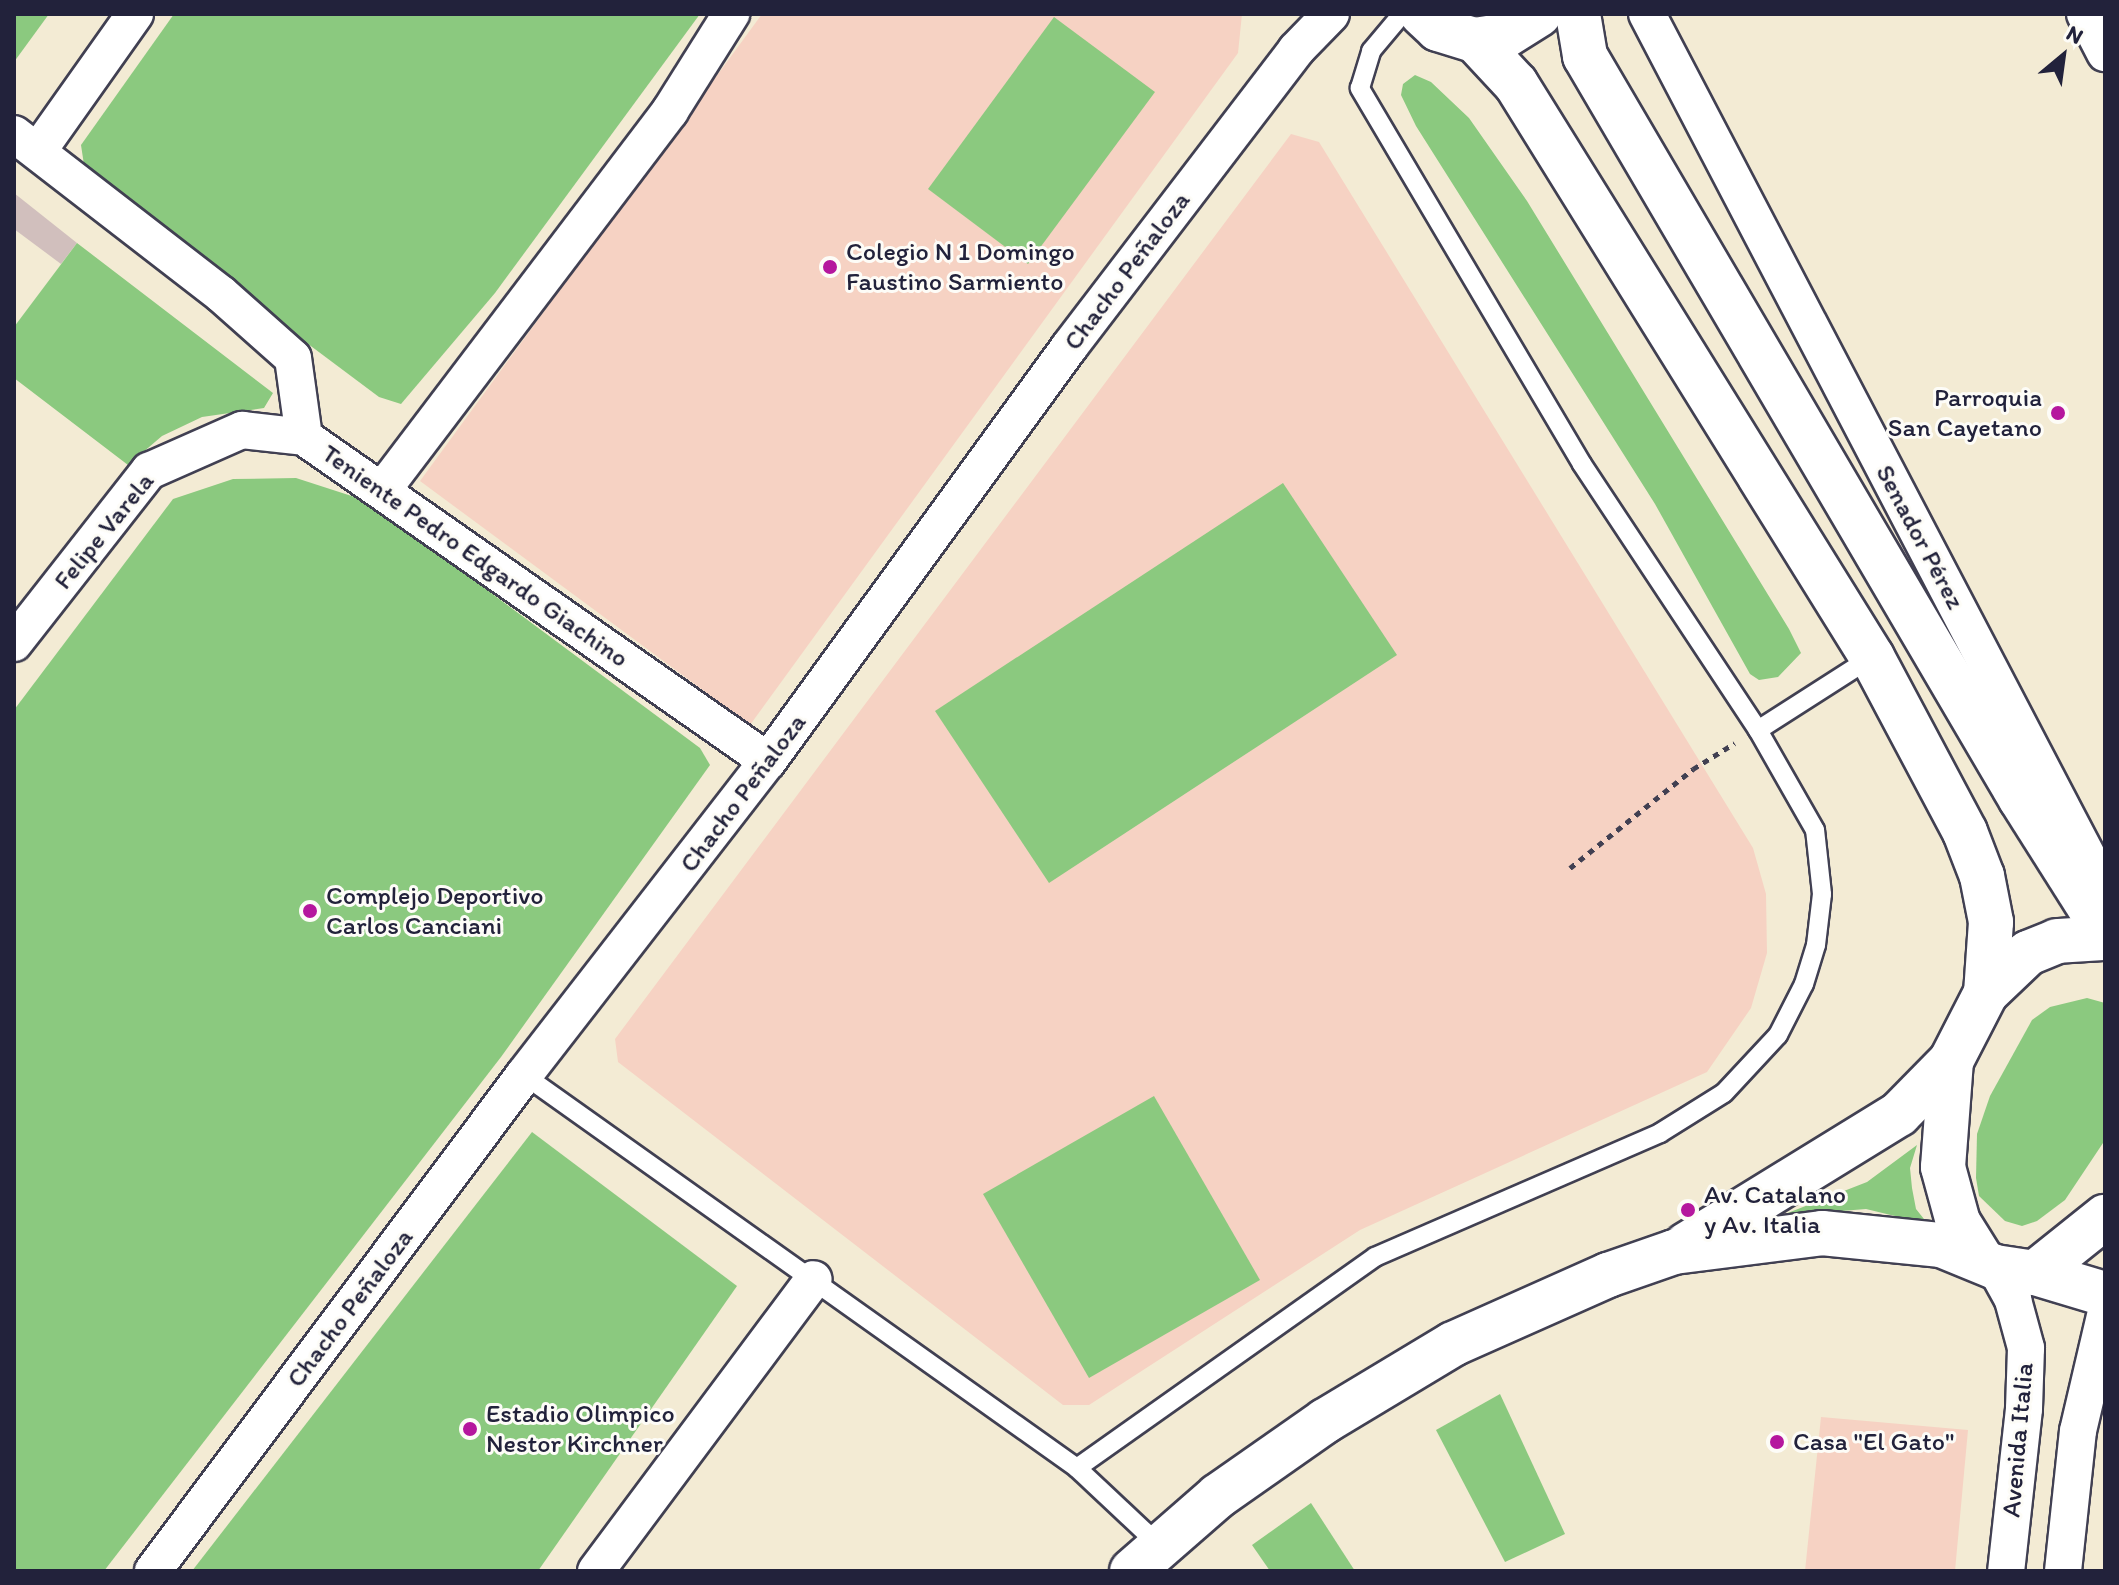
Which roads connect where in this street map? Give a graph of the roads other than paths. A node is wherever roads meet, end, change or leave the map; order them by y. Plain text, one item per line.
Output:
1 (135, 14) edge
2 (731, 14) edge
3 (1331, 14) edge
4 (1402, 14) edge
5 (1422, 14) edge
6 (1539, 14) edge
7 (1578, 14) edge
8 (1647, 14) edge
9 (2085, 14) edge
10 (1475, 40) junction
11 (2105, 53) edge
12 (26, 142) edge
13 (304, 437) junction
14 (384, 488) junction
15 (14, 643) edge
16 (1872, 657) junction
17 (1758, 730) junction
18 (768, 761) junction
19 (2105, 890) edge
20 (2105, 932) edge
21 (2105, 938) edge
22 (1986, 993) junction
23 (1951, 1061) junction
24 (524, 1075) junction
25 (2105, 1217) edge
26 (1674, 1252) junction
27 (2004, 1267) junction
28 (814, 1279) junction
29 (2105, 1294) edge
30 (2105, 1316) edge
31 (1077, 1468) junction
32 (1146, 1559) edge
33 (153, 1571) edge
34 (596, 1571) edge
35 (2006, 1571) edge
36 (2063, 1571) edge

1 - 12 street
2 - 14 street
3 - 18 street, Chacho Peñaloza
4 - 17 lane
5 - 10 main road
6 - 10 main road
7 - 20 main road
8 - 19 street, Senador Pérez
9 - 11 street
10 - 16 main road
12 - 13 street, Teniente Pedro Edgardo Giachino
13 - 14 street, Teniente Pedro Edgardo Giachino
13 - 15 street, Felipe Varela
14 - 18 street, Teniente Pedro Edgardo Giachino
16 - 17 lane
16 - 22 main road
17 - 31 lane
18 - 24 street, Chacho Peñaloza
21 - 22 main road
22 - 23 main road
23 - 26 main road
23 - 27 main road
24 - 28 lane
24 - 33 street, Chacho Peñaloza
25 - 27 main road
26 - 27 main road
26 - 32 main road
27 - 29 main road
27 - 35 street, Avenida Italia
28 - 31 lane
28 - 34 street
30 - 36 street
31 - 32 lane

